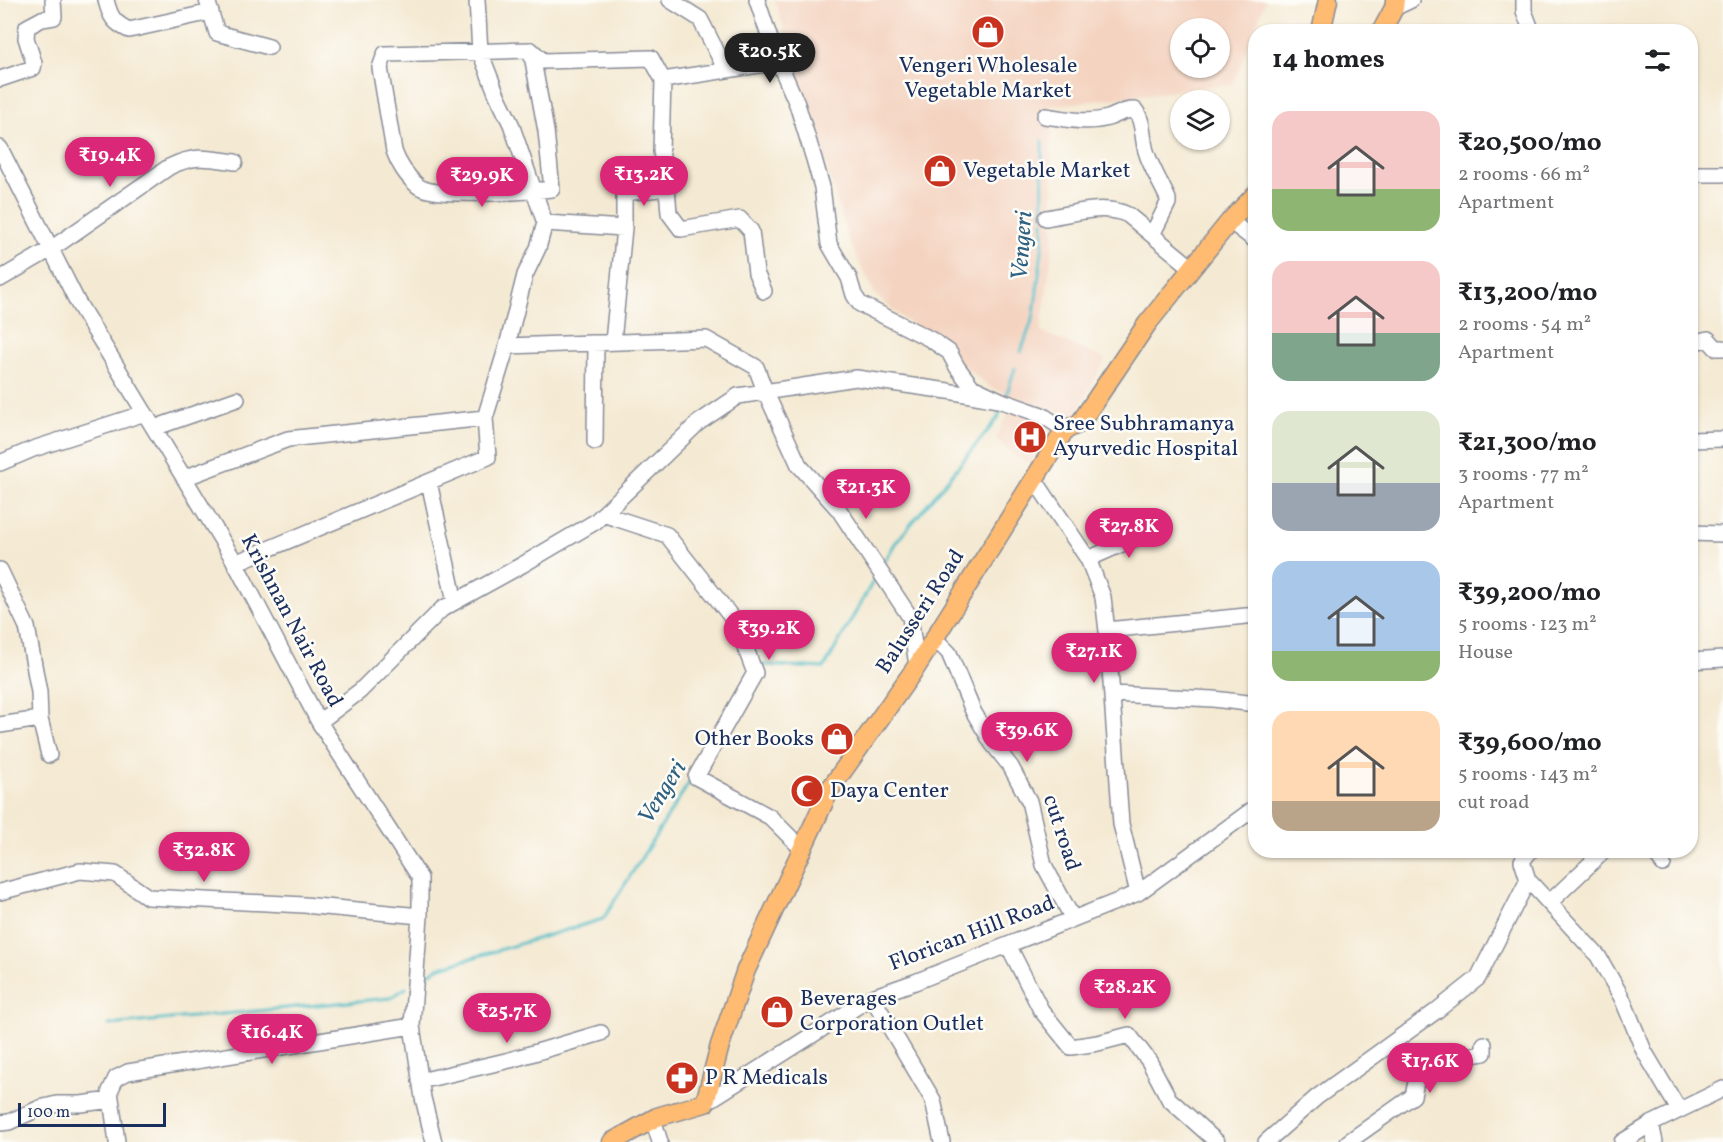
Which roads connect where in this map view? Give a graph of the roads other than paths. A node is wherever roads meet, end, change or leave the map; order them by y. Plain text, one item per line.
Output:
1 (53, 0) edge
2 (106, 0) edge
3 (477, 0) edge
4 (670, 0) edge
5 (757, 0) edge
6 (1328, 0) edge
7 (1411, 0) edge
8 (1524, 0) edge
9 (1395, 4) edge
10 (209, 6) edge
11 (1323, 24) edge
12 (1385, 24) edge
13 (1529, 24) edge
14 (269, 47) dead end
15 (531, 50) junction
16 (480, 52) junction
17 (778, 62) junction
18 (726, 70) junction
19 (0, 79) edge
20 (663, 80) junction
21 (1045, 117) dead end
22 (0, 148) edge
23 (236, 162) dead end
24 (1698, 174) edge
25 (1723, 174) edge
26 (667, 188) junction
27 (534, 191) junction
28 (1248, 202) edge
29 (1046, 218) dead end
30 (1230, 221) junction
31 (545, 223) junction
32 (624, 228) junction
33 (1152, 235) junction
34 (1248, 235) edge
35 (51, 249) junction
36 (1192, 268) junction
37 (0, 279) edge
38 (764, 291) dead end
39 (1698, 341) edge
40 (612, 342) junction
41 (596, 343) junction
42 (507, 346) junction
43 (1723, 348) edge
44 (765, 391) junction
45 (237, 399) dead end
46 (1002, 401) junction
47 (145, 413) junction
48 (485, 418) junction
49 (154, 428) junction
50 (1065, 430) junction
51 (1723, 439) edge
52 (1698, 441) edge
53 (595, 442) dead end
54 (0, 463) edge
55 (184, 478) junction
56 (1034, 479) junction
57 (429, 482) junction
58 (603, 514) junction
59 (1156, 530) dead end
60 (1698, 533) edge
61 (1723, 534) edge
62 (1088, 559) junction
63 (235, 563) junction
64 (0, 570) edge
65 (455, 602) junction
66 (1248, 616) edge
67 (1107, 630) junction
68 (934, 638) junction
69 (1723, 659) edge
70 (1698, 661) edge
71 (917, 666) junction
72 (1112, 694) junction
73 (1248, 703) edge
74 (40, 719) junction
75 (319, 722) junction
76 (0, 726) edge
77 (49, 755) dead end
78 (1248, 813) edge
79 (802, 849) junction
80 (1524, 858) edge
81 (1597, 858) edge
82 (1659, 858) edge
83 (1663, 864) dead end
84 (1528, 880) junction
85 (0, 892) edge
86 (1138, 893) junction
87 (1549, 903) junction
88 (420, 916) junction
89 (1073, 919) junction
90 (1008, 945) junction
91 (872, 997) junction
92 (412, 1026) junction
93 (601, 1033) dead end
94 (1484, 1044) dead end
95 (420, 1081) junction
96 (1723, 1089) edge
97 (111, 1100) junction
98 (705, 1103) junction
99 (1679, 1110) junction
100 (653, 1119) junction
101 (0, 1123) edge
102 (1651, 1124) junction
103 (117, 1142) edge
104 (434, 1142) edge
105 (612, 1142) edge
106 (660, 1142) edge
107 (942, 1142) edge
108 (1216, 1142) edge
109 (1266, 1142) edge
110 (1348, 1142) edge
111 (1622, 1142) edge
112 (1655, 1142) edge

1 - 19 street
2 - 10 street
3 - 16 street
4 - 18 street
5 - 17 street
6 - 11 main road
7 - 9 street
8 - 13 street
9 - 12 main road
10 - 14 street
15 - 16 street
15 - 20 street
15 - 27 street
16 - 27 street
16 - 27 street
17 - 18 street
17 - 46 street
18 - 20 street
20 - 26 street
21 - 33 street
22 - 35 street, Krishnan Nair Road
23 - 35 street
24 - 25 street
26 - 32 street
26 - 38 street
27 - 31 street
28 - 30 main road, Balusseri Road
29 - 33 street
30 - 34 street
30 - 36 main road, Balusseri Road
31 - 32 street
31 - 42 street
32 - 40 street
33 - 36 street
35 - 37 street
35 - 47 street, Krishnan Nair Road
36 - 50 main road, Balusseri Road
39 - 43 street
40 - 41 street
40 - 44 street
41 - 42 street
41 - 53 street
42 - 48 street
44 - 46 street
44 - 58 street
44 - 71 street
45 - 49 street
46 - 50 street
47 - 49 street, Krishnan Nair Road
47 - 54 street
48 - 55 street
48 - 57 street
49 - 55 street, Krishnan Nair Road
50 - 56 main road, Balusseri Road
51 - 52 street
55 - 63 street, Krishnan Nair Road
56 - 62 street
56 - 68 main road, Balusseri Road
57 - 63 street
57 - 65 street
58 - 65 street
58 - 79 street
59 - 62 street
60 - 61 street
62 - 67 street
63 - 75 street, Krishnan Nair Road
64 - 74 street
65 - 75 street
66 - 67 street
67 - 72 street
68 - 71 main road, Balusseri Road
68 - 89 street, cut road
69 - 70 street
71 - 79 main road, Balusseri Road
72 - 73 street
72 - 86 street
74 - 76 street
74 - 77 street
75 - 88 street, Krishnan Nair Road
78 - 86 street, Florican Hill Road
79 - 98 main road, Balusseri Road
80 - 84 street
81 - 87 street
82 - 83 street
84 - 87 street
84 - 109 street
85 - 88 street
86 - 89 street, Florican Hill Road
87 - 99 street
88 - 92 street, Krishnan Nair Road
89 - 90 street, Florican Hill Road
90 - 91 street, Florican Hill Road
90 - 108 street
91 - 98 street, Florican Hill Road
91 - 107 street
92 - 95 street, Krishnan Nair Road
92 - 97 street
93 - 95 street
94 - 110 street
95 - 104 street, Krishnan Nair Road
96 - 99 street
97 - 101 street
97 - 103 street
98 - 100 main road
99 - 102 street
100 - 105 main road
100 - 106 street
102 - 111 street
102 - 112 street

